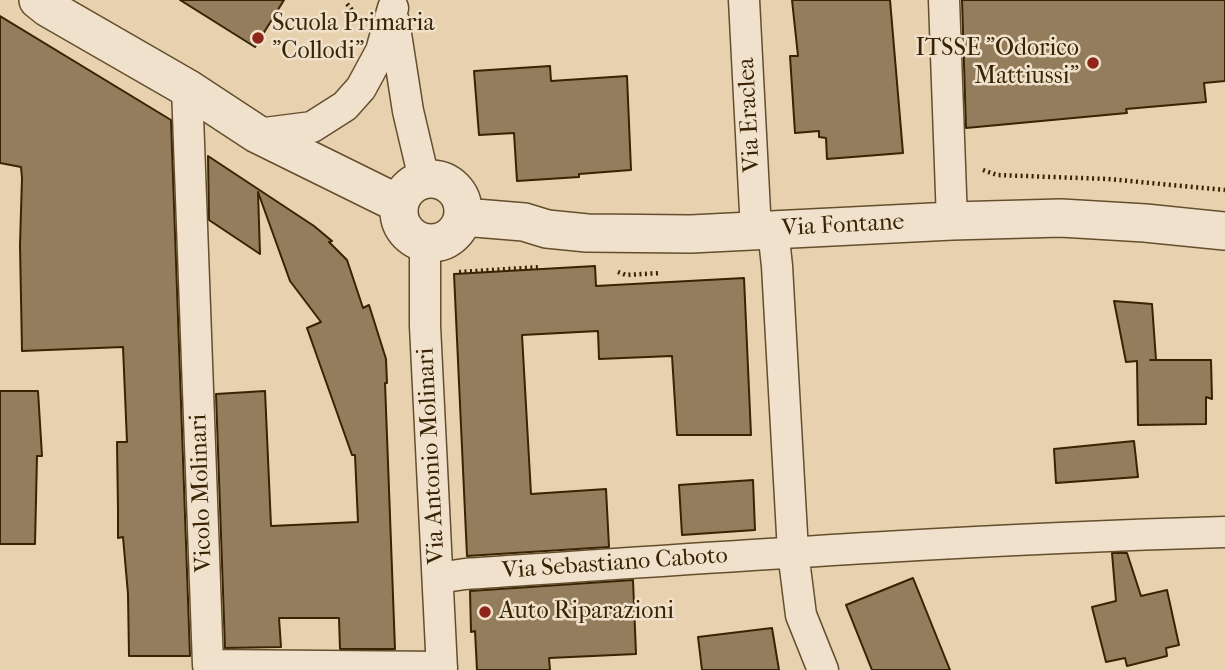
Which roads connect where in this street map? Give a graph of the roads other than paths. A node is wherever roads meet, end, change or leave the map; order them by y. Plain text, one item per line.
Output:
1 (38, 0) edge
2 (744, 0) edge
3 (944, 0) edge
4 (392, 4) edge
5 (187, 88) junction
6 (257, 134) junction
7 (424, 178) junction
8 (398, 204) junction
9 (463, 217) junction
10 (952, 221) junction
11 (764, 230) junction
12 (1225, 231) edge
13 (425, 243) junction
14 (1225, 532) edge
15 (793, 552) junction
16 (438, 578) junction
17 (442, 668) edge
18 (823, 670) edge

1 - 5 street
2 - 11 street, Via Eraclea
3 - 10 street
4 - 6 street
4 - 7 street
5 - 6 street
5 - 17 street, Vicolo Molinari
6 - 8 street
7 - 8 street
7 - 9 street
8 - 13 street
9 - 11 street, Via Fontane
9 - 13 street
10 - 11 street, Via Fontane
10 - 12 street, Via Fontane
11 - 15 street
13 - 16 street, Via Antonio Molinari
14 - 15 street, Via Sebastiano Caboto
15 - 16 street, Via Sebastiano Caboto
15 - 18 street
16 - 17 street, Via Antonio Molinari

